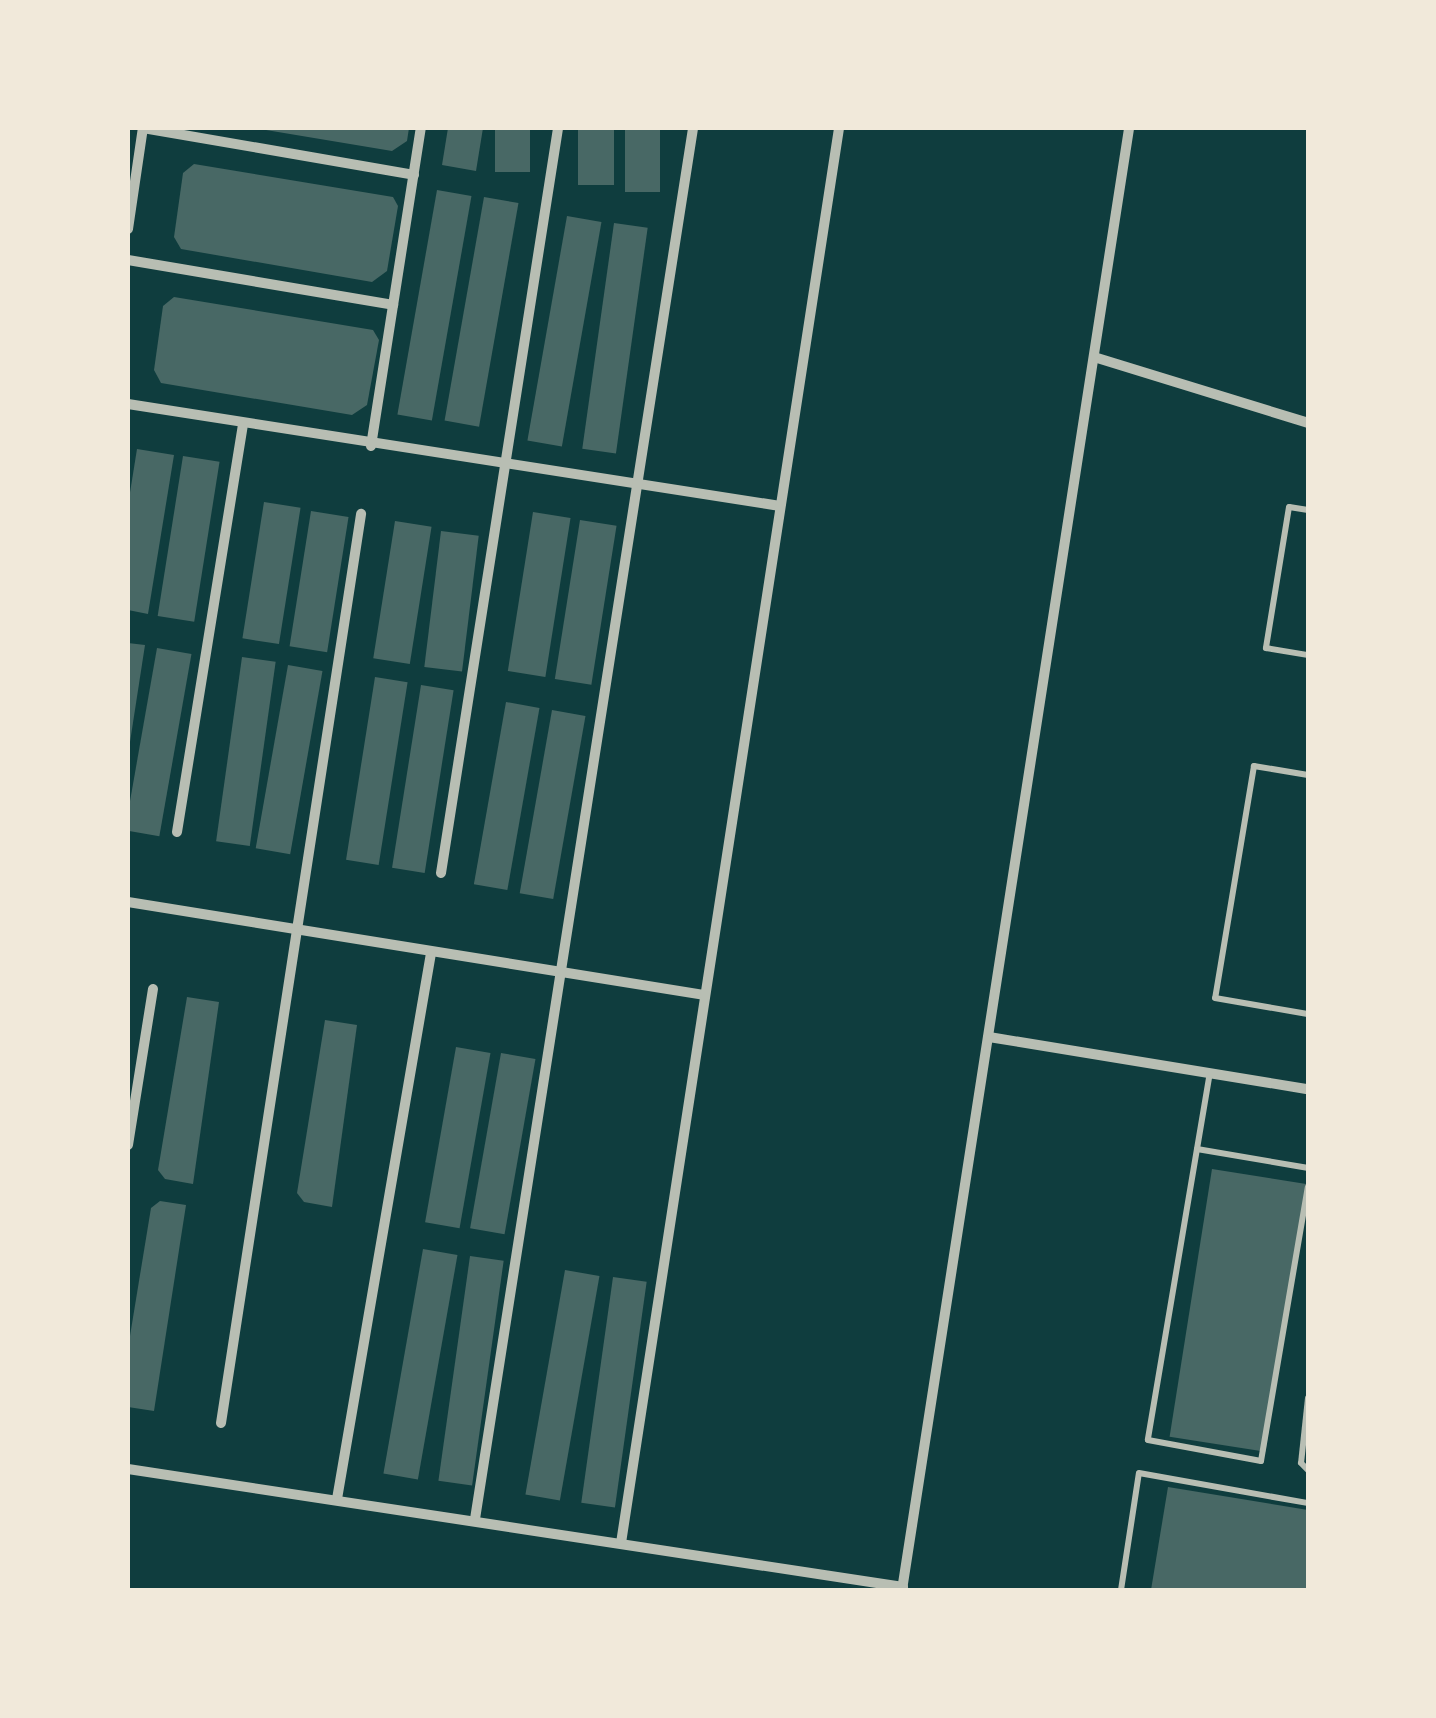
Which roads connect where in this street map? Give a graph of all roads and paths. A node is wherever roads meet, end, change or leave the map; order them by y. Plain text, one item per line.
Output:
1 (143, 128) edge
2 (421, 128) edge
3 (558, 128) edge
4 (693, 128) edge
5 (839, 128) edge
6 (1129, 128) edge
7 (414, 175) junction
8 (128, 230) edge
9 (128, 260) edge
10 (392, 304) junction
11 (1094, 357) junction
12 (128, 404) edge
13 (1308, 423) edge
14 (243, 424) junction
15 (370, 446) junction
16 (502, 468) junction
17 (636, 487) junction
18 (780, 506) junction
19 (1308, 510) edge
20 (361, 514) dead end
21 (1308, 655) edge
22 (1308, 775) edge
23 (177, 832) dead end
24 (440, 873) dead end
25 (128, 902) edge
26 (296, 930) junction
27 (430, 952) junction
28 (562, 974) junction
29 (153, 989) dead end
30 (704, 995) junction
31 (1308, 1014) edge
32 (989, 1037) junction
33 (1210, 1071) junction
34 (1308, 1088) edge
35 (128, 1145) edge
36 (1197, 1149) junction
37 (1308, 1168) edge
38 (1308, 1187) edge
39 (1308, 1398) edge
40 (222, 1423) dead end
41 (128, 1468) edge
42 (1308, 1470) edge
43 (337, 1499) junction
44 (1308, 1503) edge
45 (475, 1520) junction
46 (621, 1543) junction
47 (903, 1589) edge
48 (1121, 1590) edge

1 - 7 street
1 - 8 street
2 - 7 street
3 - 16 street
4 - 17 street
5 - 18 street
6 - 11 street
7 - 10 street
9 - 10 street
10 - 15 street
11 - 13 street
11 - 32 street
12 - 14 street
14 - 15 street
14 - 23 street
15 - 16 street
16 - 17 street
16 - 24 street
17 - 18 street
17 - 28 street
18 - 30 street
19 - 21 lane
20 - 26 street
22 - 31 lane
25 - 26 street
26 - 27 street
26 - 40 street
27 - 28 street
27 - 43 street
28 - 30 street
28 - 45 street
29 - 35 street
30 - 46 street
32 - 33 street
32 - 47 street
33 - 34 street
33 - 36 lane
36 - 37 lane
36 - 38 lane
39 - 42 lane
41 - 43 street
43 - 45 street
44 - 48 lane
45 - 46 street
46 - 47 street

